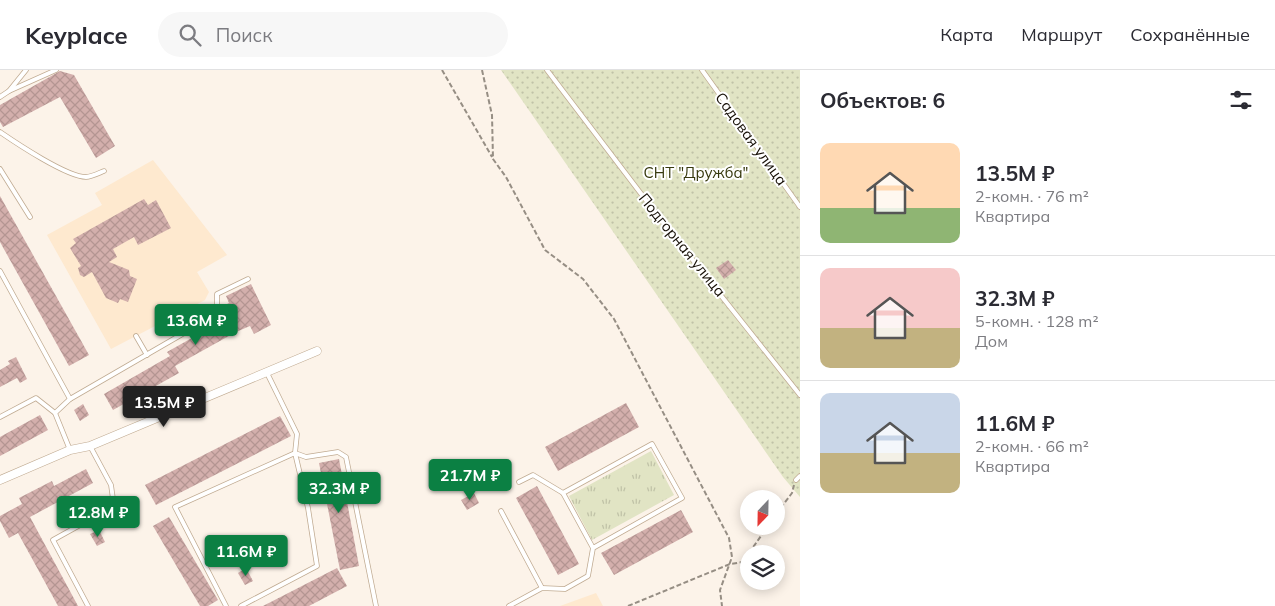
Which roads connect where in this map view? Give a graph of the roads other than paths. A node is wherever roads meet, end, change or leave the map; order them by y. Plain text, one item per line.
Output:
1 (26, 70) edge
2 (56, 70) edge
3 (547, 70) edge
4 (702, 70) edge
5 (9, 92) junction
6 (0, 97) edge
7 (0, 132) edge
8 (0, 169) edge
9 (104, 171) dead end
10 (800, 207) edge
11 (30, 218) dead end
12 (0, 271) edge
13 (248, 278) dead end
14 (136, 336) dead end
15 (317, 351) dead end
16 (147, 355) junction
17 (267, 373) junction
18 (800, 395) edge
19 (70, 399) junction
20 (55, 413) junction
21 (0, 417) edge
22 (90, 446) junction
23 (70, 450) junction
24 (295, 453) junction
25 (800, 476) edge
26 (0, 480) edge
27 (796, 480) road end
28 (519, 482) dead end
29 (563, 493) junction
30 (501, 511) dead end
31 (593, 548) junction
32 (542, 588) junction
33 (88, 606) edge
34 (226, 606) edge
35 (241, 606) edge
36 (376, 606) edge
37 (509, 606) edge

1 - 5 lane
2 - 5 lane
3 - 18 lane, Подгорная улица
4 - 10 lane, Садовая улица
5 - 6 lane
7 - 9 lane
8 - 11 lane
12 - 19 lane
13 - 16 lane
14 - 16 lane
15 - 17 street
16 - 19 lane
17 - 22 street
17 - 24 lane
19 - 20 lane
20 - 21 lane
20 - 23 lane
22 - 23 street
22 - 33 lane
23 - 26 street
24 - 34 lane
24 - 35 lane
24 - 36 lane
25 - 27 lane
28 - 29 lane
29 - 31 lane
29 - 31 lane
30 - 32 lane
31 - 32 lane
32 - 37 lane

